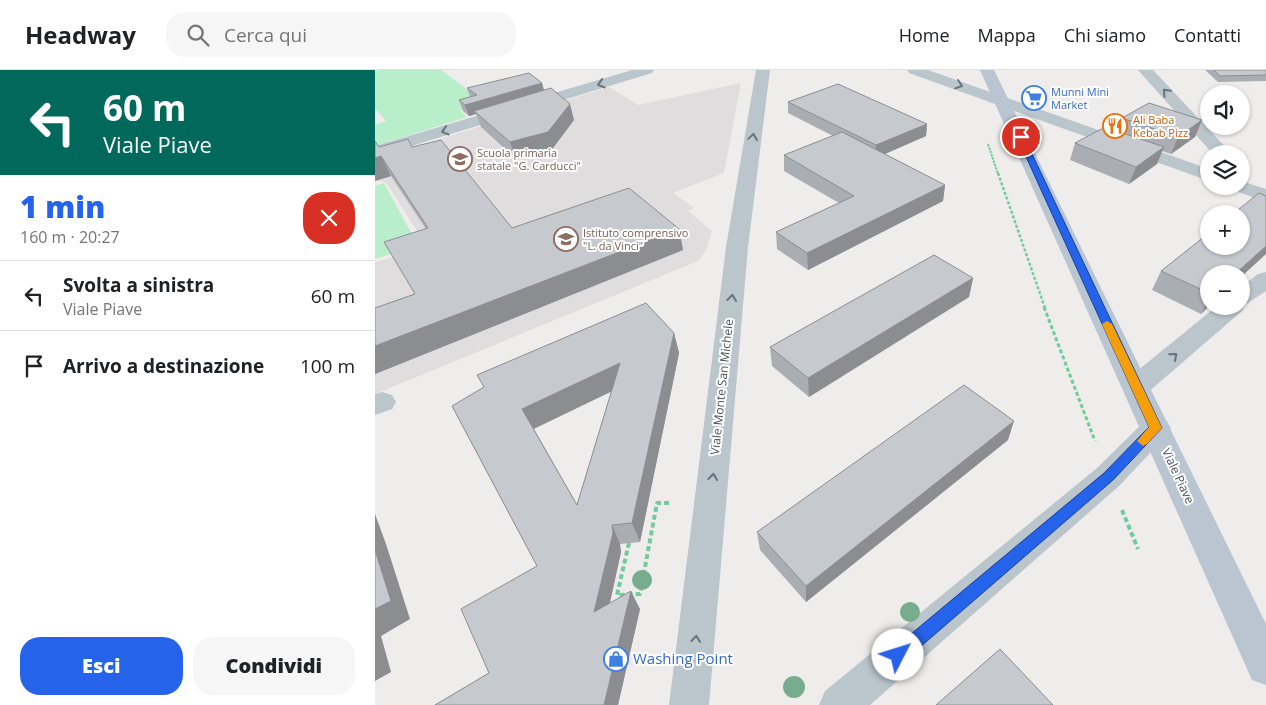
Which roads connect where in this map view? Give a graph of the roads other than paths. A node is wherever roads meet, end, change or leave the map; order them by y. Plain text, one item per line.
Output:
1 (647, 70) edge
2 (763, 70) edge
3 (914, 70) edge
4 (987, 70) edge
5 (1145, 70) edge
6 (1004, 102) junction
7 (1215, 145) edge
8 (375, 152) edge
9 (1200, 172) edge
10 (1250, 182) edge
11 (1250, 190) edge
12 (1263, 195) edge
13 (1266, 279) edge
14 (1250, 292) edge
15 (1222, 315) edge
16 (1136, 387) junction
17 (1156, 428) junction
18 (1266, 666) edge
19 (689, 705) edge
20 (839, 705) edge

1 -> 8 street
19 -> 2 street, Viale Monte San Michele
3 -> 6 street
4 - 6 main road, Viale Piave
7 -> 5 street
6 - 9 street
6 - 16 main road, Viale Piave
10 - 12 street
11 - 12 street
13 - 14 street
16 -> 15 street
16 - 17 main road, Viale Piave
17 - 18 main road, Viale Piave
17 - 20 street

